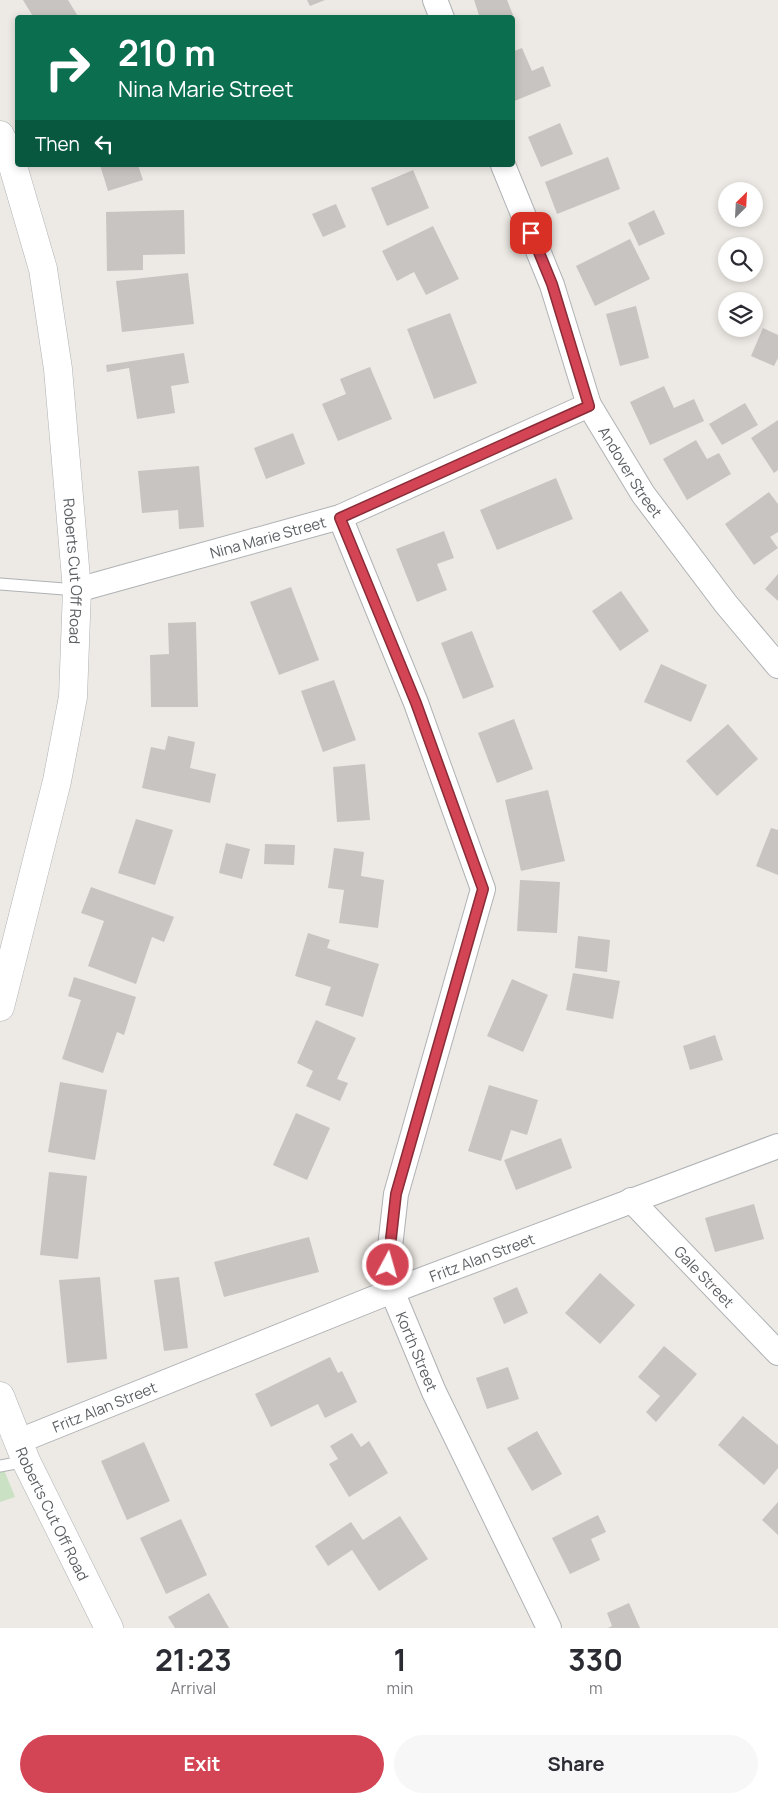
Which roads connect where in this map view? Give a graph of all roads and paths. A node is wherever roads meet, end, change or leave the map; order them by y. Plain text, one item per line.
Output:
1 (435, 0) edge
2 (441, 15) edge
3 (0, 135) edge
4 (504, 167) edge
5 (589, 406) junction
6 (340, 518) junction
7 (0, 584) edge
8 (78, 590) junction
9 (778, 666) edge
10 (0, 1007) edge
11 (778, 1146) edge
12 (631, 1200) junction
13 (392, 1291) junction
14 (778, 1353) edge
15 (0, 1396) edge
16 (15, 1456) edge
17 (109, 1628) edge
18 (549, 1628) edge

1 - 2 street
3 - 8 street, Roberts Cut Off Road
4 - 5 street, Andover Street
5 - 6 street, Nina Marie Street
5 - 9 street, Andover Street
6 - 8 street, Nina Marie Street
6 - 13 street, Korth Street
7 - 8 lane
8 - 10 street, Roberts Cut Off Road
11 - 12 street, Fritz Alan Street
12 - 13 street, Fritz Alan Street
12 - 14 street, Gale Street
13 - 16 street, Fritz Alan Street
13 - 18 street, Korth Street
15 - 16 street, Roberts Cut Off Road
16 - 17 street, Roberts Cut Off Road

